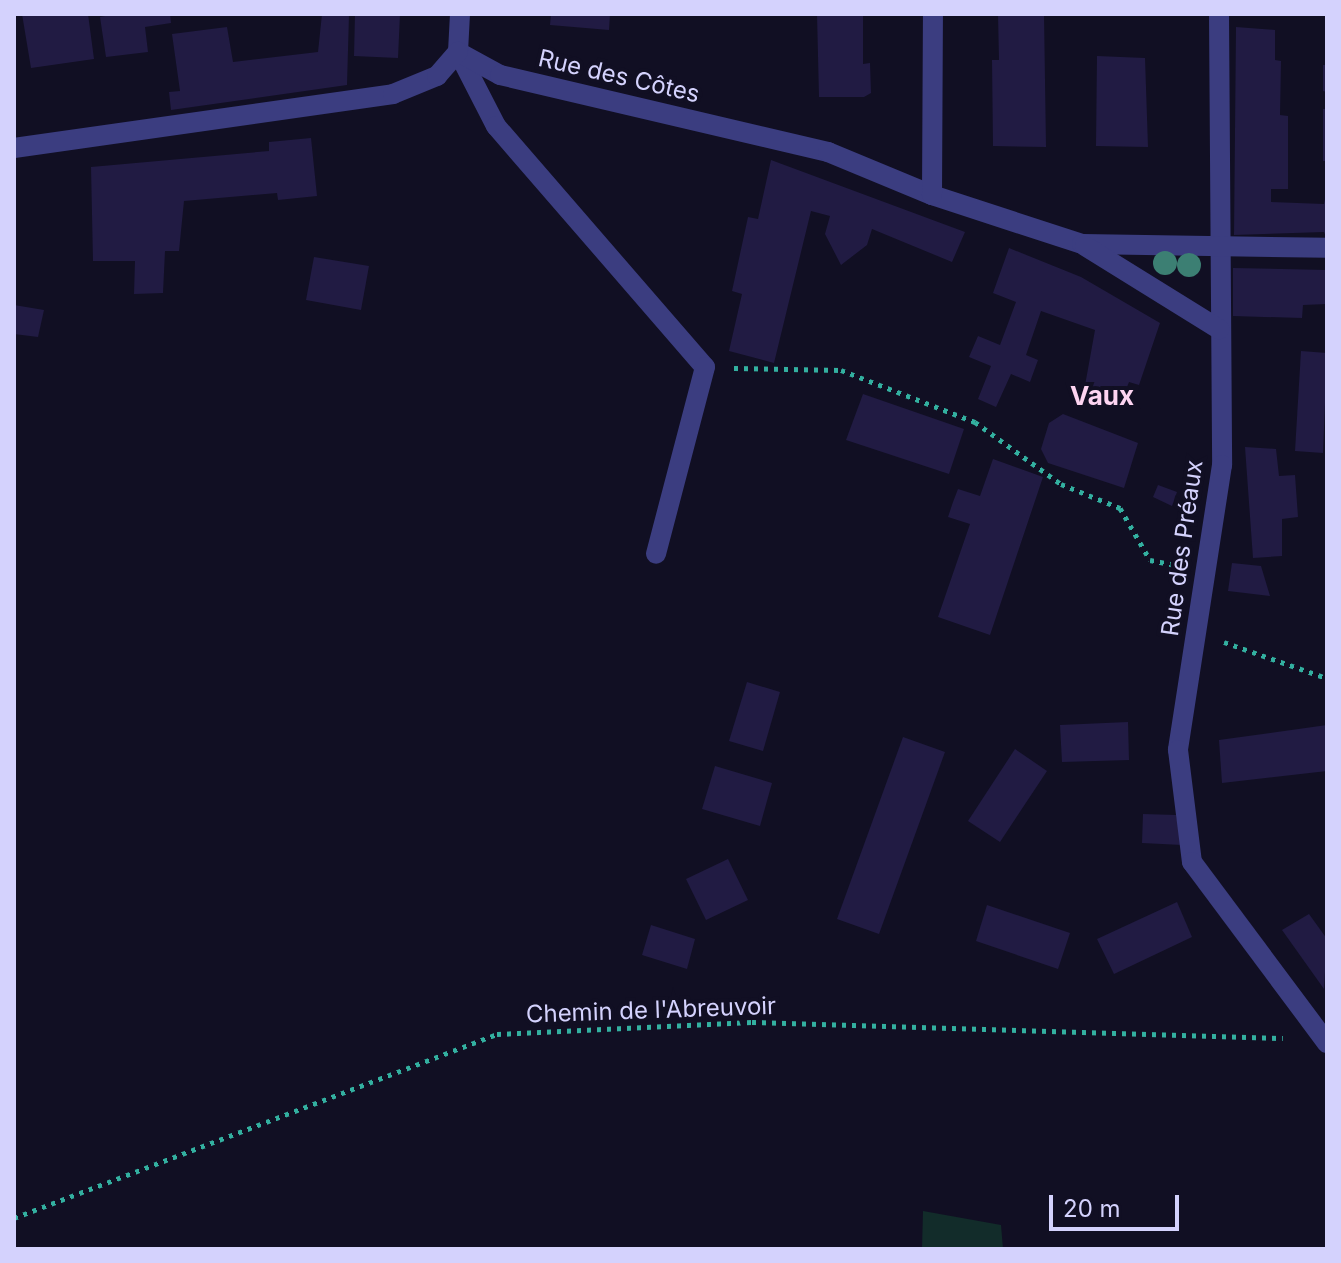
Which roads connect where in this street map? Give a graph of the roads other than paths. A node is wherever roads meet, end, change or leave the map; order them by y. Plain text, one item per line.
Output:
1 (460, 14) edge
2 (933, 14) edge
3 (1219, 14) edge
4 (458, 52) junction
5 (14, 148) edge
6 (932, 195) junction
7 (1082, 244) junction
8 (1327, 248) edge
9 (1217, 249) junction
10 (1219, 329) junction
11 (656, 554) dead end
12 (1325, 1041) edge

1 - 4 street
2 - 6 street
3 - 9 street, Rue des Préaux
4 - 5 street
4 - 6 street, Rue des Côtes
4 - 11 street
6 - 7 street, Rue des Côtes
7 - 9 street, Rue des Côtes
7 - 10 street
8 - 9 street, Rue des Côtes
9 - 10 street, Rue des Préaux
10 - 12 street, Rue des Préaux

